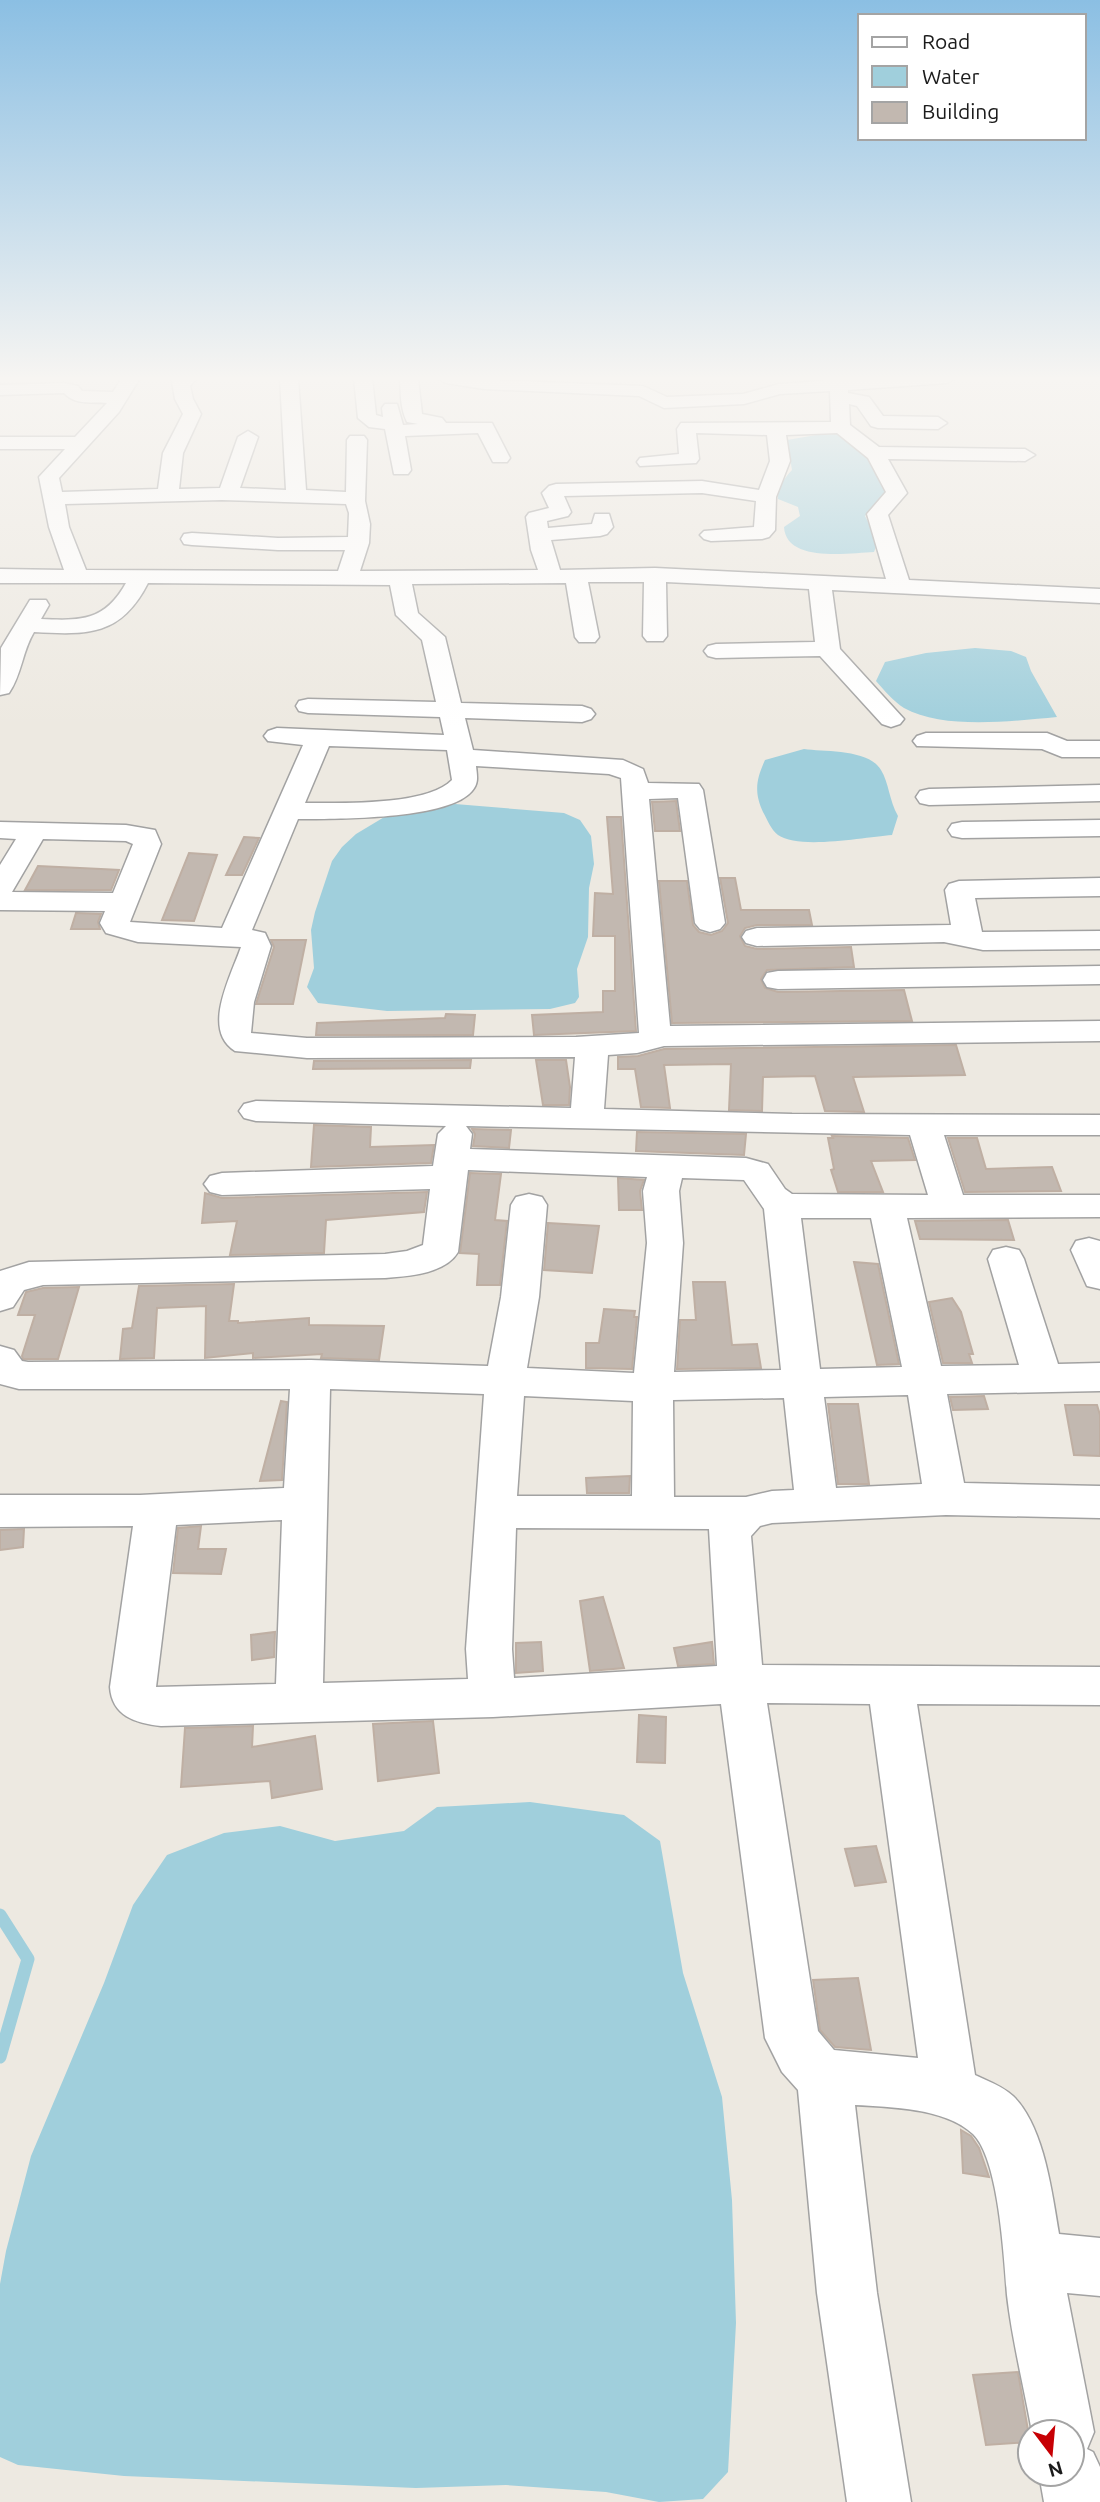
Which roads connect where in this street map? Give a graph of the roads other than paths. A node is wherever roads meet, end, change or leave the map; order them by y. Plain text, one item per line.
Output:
1 (52, 495) edge
2 (146, 495) edge
3 (280, 495) edge
4 (296, 495) joint
5 (356, 495) edge
6 (552, 495) edge
7 (752, 495) edge
8 (895, 495) edge
9 (766, 497) joint
10 (52, 498) junction
11 (356, 500) junction
12 (602, 518) dead end
13 (539, 535) junction
14 (711, 535) dead end
15 (192, 539) dead end
16 (243, 543) junction
17 (358, 543) junction
18 (655, 575) junction
19 (0, 576) edge
20 (53, 576) junction
21 (77, 576) junction
22 (141, 576) junction
23 (244, 576) junction
24 (576, 576) junction
25 (347, 577) junction
26 (552, 577) junction
27 (400, 578) junction
28 (820, 584) junction
29 (900, 588) junction
30 (1100, 596) edge
31 (26, 625) junction
32 (654, 636) dead end
33 (587, 637) dead end
34 (827, 649) junction
35 (716, 651) dead end
36 (2, 682) edge
37 (308, 706) dead end
38 (452, 708) junction
39 (582, 714) dead end
40 (891, 719) dead end
41 (277, 736) dead end
42 (319, 738) junction
43 (926, 741) dead end
44 (1100, 749) edge
45 (460, 750) junction
46 (637, 791) junction
47 (1100, 793) edge
48 (929, 797) dead end
49 (287, 811) junction
50 (1100, 828) edge
51 (0, 830) edge
52 (962, 830) dead end
53 (34, 831) junction
54 (4, 875) edge
55 (1100, 887) edge
56 (0, 901) edge
57 (123, 902) junction
58 (710, 923) dead end
59 (234, 936) junction
60 (757, 937) dead end
61 (968, 938) junction
62 (1100, 940) edge
63 (1091, 976) edge
64 (778, 979) dead end
65 (1100, 1021) edge
66 (1100, 1031) edge
67 (655, 1036) junction
68 (592, 1046) junction
69 (256, 1111) dead end
70 (458, 1116) junction
71 (587, 1117) junction
72 (756, 1123) junction
73 (924, 1124) junction
74 (1100, 1125) edge
75 (668, 1166) junction
76 (451, 1168) junction
77 (756, 1172) junction
78 (222, 1184) dead end
79 (781, 1204) junction
80 (528, 1205) dead end
81 (949, 1206) junction
82 (1100, 1206) edge
83 (887, 1207) junction
84 (1006, 1259) dead end
85 (0, 1298) edge
86 (0, 1360) edge
87 (311, 1374) junction
88 (1100, 1377) edge
89 (1043, 1378) junction
90 (925, 1381) junction
91 (505, 1382) junction
92 (804, 1385) junction
93 (653, 1387) junction
94 (946, 1499) junction
95 (1100, 1502) edge
96 (304, 1503) junction
97 (817, 1504) junction
98 (0, 1510) edge
99 (141, 1511) junction
100 (495, 1512) junction
101 (653, 1513) junction
102 (746, 1513) junction
103 (741, 1684) junction
104 (891, 1685) junction
105 (1100, 1686) edge
106 (493, 1698) junction
107 (299, 1704) junction
108 (824, 2075) junction
109 (950, 2093) junction
110 (1100, 2267) edge
111 (1036, 2273) junction
112 (1060, 2418) edge
113 (879, 2502) edge

1 - 10 street
2 - 10 street
3 - 4 street
4 - 11 street
5 - 11 street
6 - 13 street
7 - 9 street
8 - 29 street
9 - 14 street
10 - 21 street
11 - 17 street
12 - 13 street
13 - 26 street
15 - 16 street
16 - 17 street
16 - 23 street
17 - 25 street
18 - 24 street
18 - 28 street
18 - 32 street
19 - 20 street
20 - 21 street
20 - 31 street
21 - 22 street
22 - 23 street
22 - 31 street
23 - 25 street
24 - 26 street
24 - 33 street
25 - 27 street
26 - 27 street
27 - 38 street
28 - 29 street
28 - 34 street
29 - 30 street
31 - 36 street
34 - 35 street
34 - 40 street
37 - 38 street
38 - 39 street
38 - 45 street
41 - 42 street
42 - 45 street
42 - 49 street
43 - 44 street
45 - 46 street
45 - 49 street
46 - 58 street
46 - 67 street
47 - 48 street
49 - 59 street
50 - 52 street
51 - 53 street
53 - 54 street
53 - 57 street
55 - 61 street
56 - 57 street
57 - 59 street
59 - 68 street
60 - 61 street
61 - 62 street
63 - 64 street
63 - 65 street
66 - 67 street
67 - 68 street
68 - 71 street
69 - 70 street
70 - 71 street
70 - 76 street
71 - 72 street
72 - 73 street
72 - 77 street
73 - 74 street
73 - 81 street
75 - 76 street
75 - 77 street
75 - 93 street
76 - 78 street
76 - 85 street
77 - 79 street
79 - 83 street
79 - 92 street
80 - 91 street
81 - 82 street
81 - 83 street
83 - 90 street
84 - 89 street
86 - 87 street
87 - 91 street
87 - 96 street
88 - 89 street
89 - 90 street
90 - 92 street
90 - 94 street
91 - 93 street
91 - 100 street
92 - 93 street
92 - 97 street
93 - 101 street
94 - 95 street
94 - 97 street
96 - 99 street
96 - 107 street
97 - 102 street
98 - 99 street
99 - 107 street
100 - 101 street
100 - 106 street
101 - 102 street
102 - 103 street
103 - 104 street
103 - 106 street
103 - 108 street
104 - 105 street
104 - 109 street
106 - 107 street
108 - 109 street
108 - 113 street
109 - 111 street
110 - 111 street
111 - 112 street

